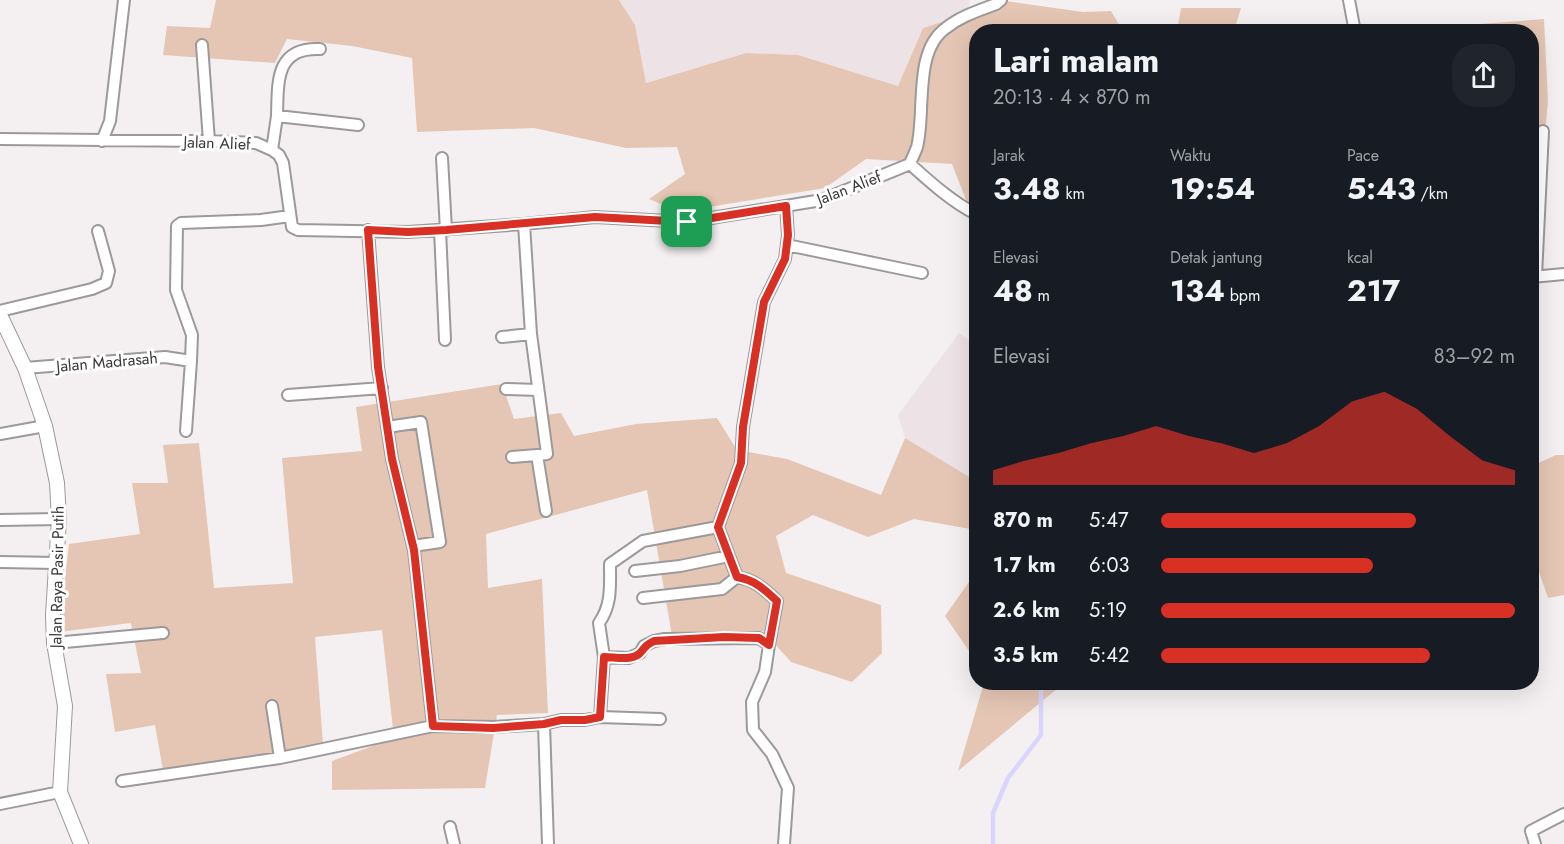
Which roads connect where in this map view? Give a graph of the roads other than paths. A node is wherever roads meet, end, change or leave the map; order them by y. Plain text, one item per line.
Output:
1 (124, 0) edge
2 (1000, 0) edge
3 (1349, 0) edge
4 (1354, 24) edge
5 (202, 45) dead end
6 (320, 49) dead end
7 (277, 116) junction
8 (358, 125) dead end
9 (1543, 131) dead end
10 (0, 139) edge
11 (102, 141) junction
12 (209, 141) junction
13 (272, 150) junction
14 (442, 158) dead end
15 (910, 164) junction
16 (1539, 196) edge
17 (786, 206) junction
18 (969, 209) edge
19 (290, 216) junction
20 (524, 224) junction
21 (368, 230) junction
22 (443, 230) junction
23 (98, 231) dead end
24 (787, 245) junction
25 (922, 273) dead end
26 (1564, 274) edge
27 (1539, 276) edge
28 (0, 313) edge
29 (531, 334) junction
30 (502, 337) dead end
31 (445, 340) dead end
32 (191, 362) junction
33 (25, 368) junction
34 (382, 388) junction
35 (506, 389) dead end
36 (538, 390) junction
37 (288, 395) dead end
38 (45, 426) junction
39 (387, 427) junction
40 (186, 431) dead end
41 (0, 434) edge
42 (537, 455) junction
43 (512, 457) dead end
44 (546, 511) dead end
45 (59, 519) junction
46 (0, 520) edge
47 (718, 527) junction
48 (413, 546) junction
49 (729, 556) junction
50 (0, 562) edge
51 (57, 563) junction
52 (635, 571) dead end
53 (737, 577) junction
54 (643, 598) dead end
55 (163, 633) dead end
56 (54, 644) junction
57 (769, 645) junction
58 (604, 657) junction
59 (272, 706) dead end
60 (600, 717) junction
61 (660, 719) dead end
62 (544, 724) junction
63 (433, 726) junction
64 (280, 758) junction
65 (122, 781) dead end
66 (60, 792) junction
67 (0, 804) edge
68 (1564, 814) edge
69 (450, 827) dead end
70 (81, 844) edge
71 (454, 844) edge
72 (548, 844) edge
73 (784, 844) edge
74 (1535, 844) edge

1 - 11 street
2 - 15 street
3 - 4 street
5 - 12 street
6 - 7 street
7 - 8 street
7 - 13 street
9 - 16 street
10 - 11 street, Jalan Alief
11 - 12 street, Jalan Alief
12 - 13 street, Jalan Alief
13 - 19 street, Jalan Alief
14 - 22 street
15 - 17 street, Jalan Alief
15 - 18 street
17 - 20 street, Jalan Alief
17 - 24 street
19 - 21 street, Jalan Alief
19 - 32 street
20 - 22 street, Jalan Alief
20 - 29 street
21 - 22 street, Jalan Alief
21 - 34 street
22 - 31 street
23 - 28 street
24 - 25 street
24 - 47 street
26 - 27 street
28 - 33 street, Jalan Raya Pasir Putih
29 - 30 street
29 - 36 street
32 - 33 street, Jalan Madrasah
32 - 40 street
33 - 38 street, Jalan Raya Pasir Putih
34 - 37 street
34 - 39 street
35 - 36 street
36 - 42 street
38 - 41 street
38 - 45 street, Jalan Raya Pasir Putih
39 - 48 street
39 - 48 street
42 - 43 street
42 - 44 street
45 - 46 street
45 - 51 street, Jalan Raya Pasir Putih
47 - 49 street
47 - 58 street
48 - 63 street
49 - 52 street
49 - 53 street
50 - 51 street
51 - 56 street, Jalan Raya Pasir Putih
53 - 54 street
53 - 57 street
55 - 56 street
56 - 66 street, Jalan Raya Pasir Putih
57 - 58 street
57 - 73 street
58 - 60 street
59 - 64 street
60 - 61 street
60 - 62 street
62 - 63 street
62 - 72 street
63 - 64 street
64 - 65 street
66 - 67 street
66 - 70 street, Jalan Raya Pasir Putih
68 - 74 street
69 - 71 street

